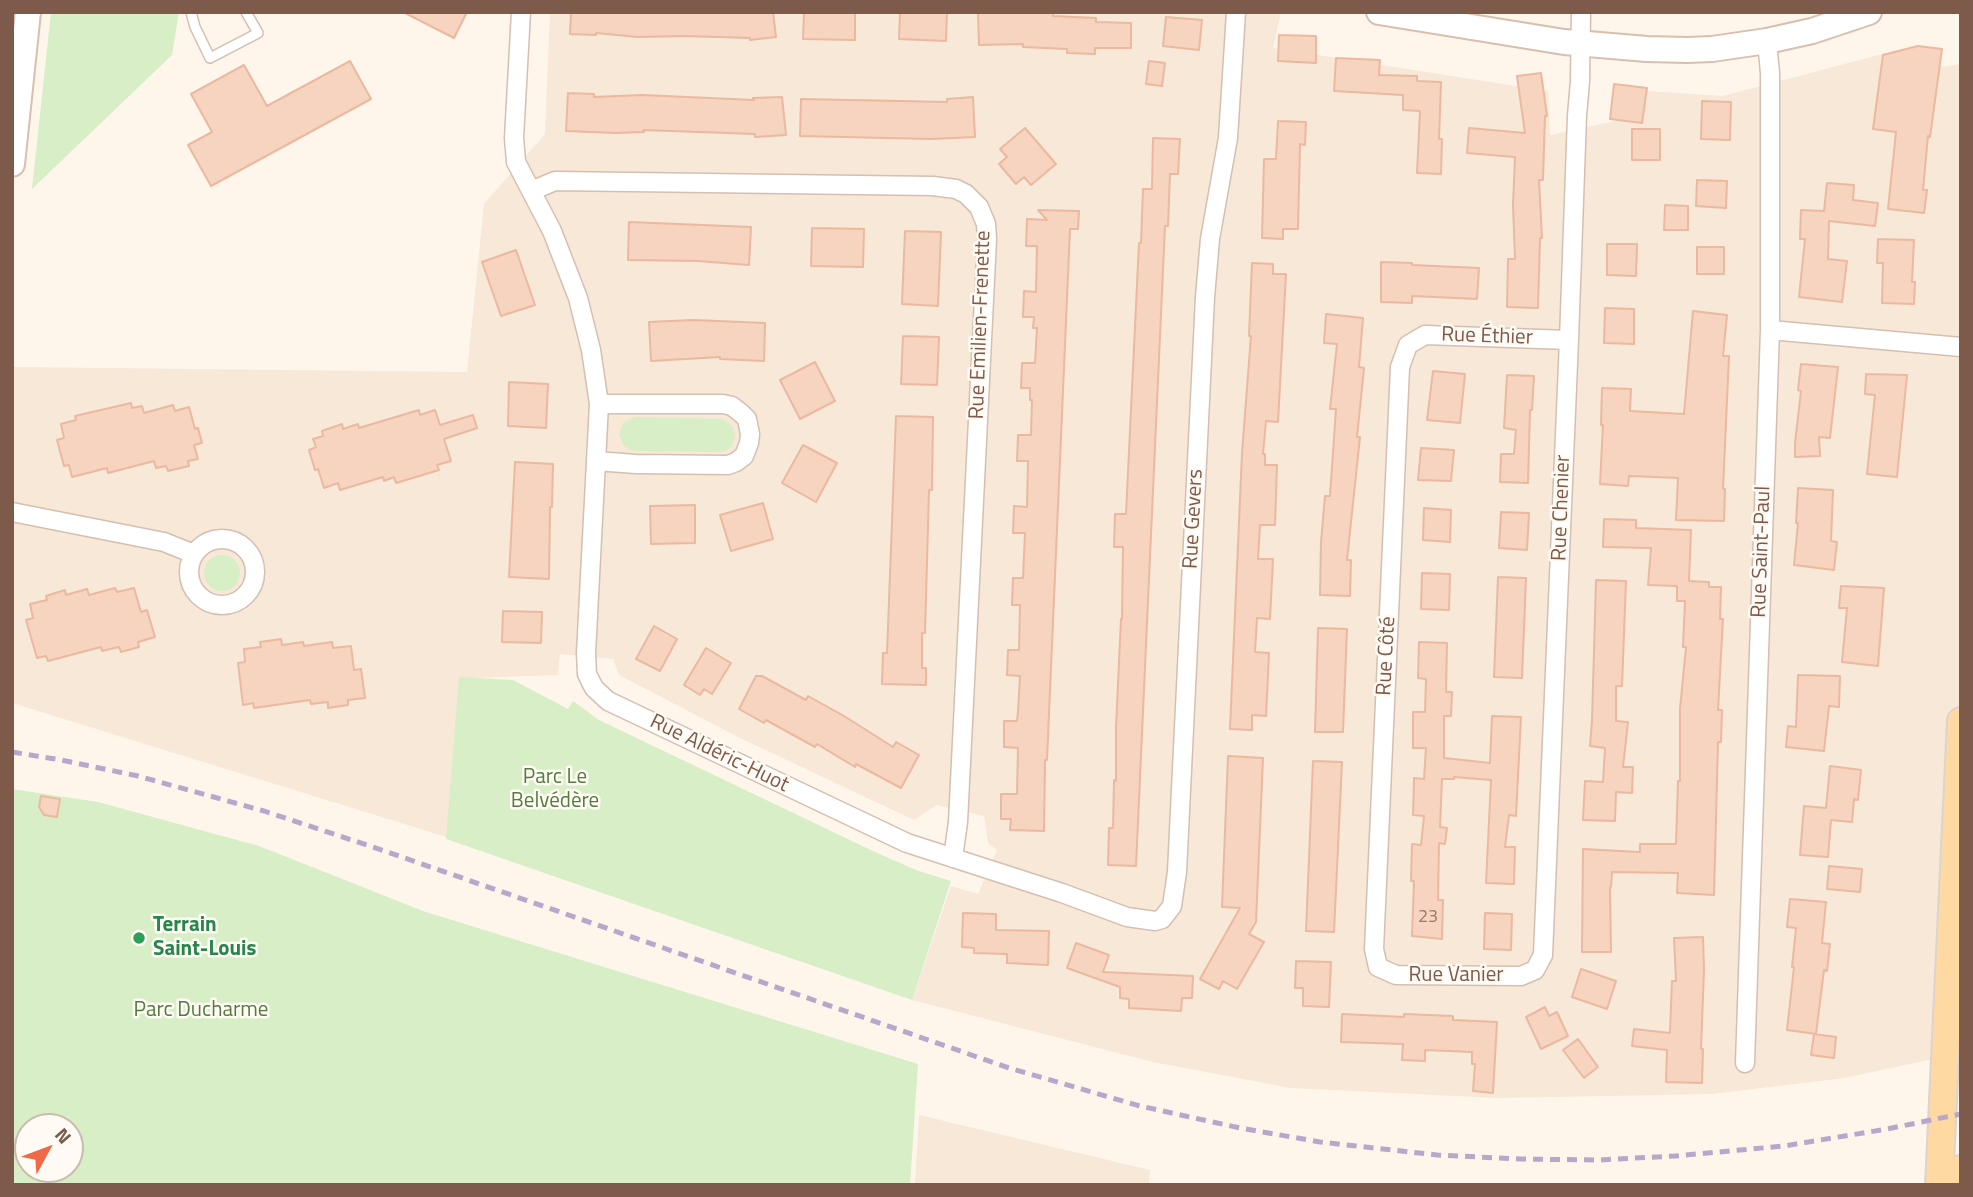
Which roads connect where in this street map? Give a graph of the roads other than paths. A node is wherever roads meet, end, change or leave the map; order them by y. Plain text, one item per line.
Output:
1 (28, 12) edge
2 (191, 12) edge
3 (246, 12) edge
4 (521, 12) edge
5 (1236, 12) edge
6 (1379, 12) edge
7 (1581, 12) edge
8 (1856, 14) edge
9 (1767, 41) junction
10 (1581, 43) junction
11 (12, 164) edge
12 (531, 191) junction
13 (1770, 330) junction
14 (1569, 340) junction
15 (1408, 345) joint
16 (1961, 347) edge
17 (599, 404) junction
18 (596, 461) junction
19 (12, 512) edge
20 (194, 554) dead end
21 (1961, 720) edge
22 (953, 858) junction
23 (1062, 893) joint
24 (1378, 967) joint
25 (1535, 970) joint
26 (1745, 1063) dead end
27 (1961, 1169) edge
28 (1939, 1185) edge
29 (1960, 1185) edge

1 - 11 street
2 - 3 lane
4 - 12 street, Rue Aldéric-Huot
5 - 23 street, Rue Gevers
6 - 10 street
7 - 10 street, Rue Chenier
8 - 9 street
9 - 10 street
9 - 13 street, Rue Saint-Paul
10 - 14 street, Rue Chenier
12 - 17 street, Rue Aldéric-Huot
12 - 22 street, Rue Emilien-Frenette
13 - 16 street
13 - 26 street, Rue Saint-Paul
14 - 15 street, Rue Éthier
14 - 25 street, Rue Chenier
15 - 24 street, Rue Côté
17 - 18 street, Rue Aldéric-Huot
17 - 18 street
18 - 22 street, Rue Aldéric-Huot
19 - 20 street
21 - 28 main road
22 - 23 street, Rue Aldéric-Huot
24 - 25 street, Rue Vanier
27 - 29 main road

